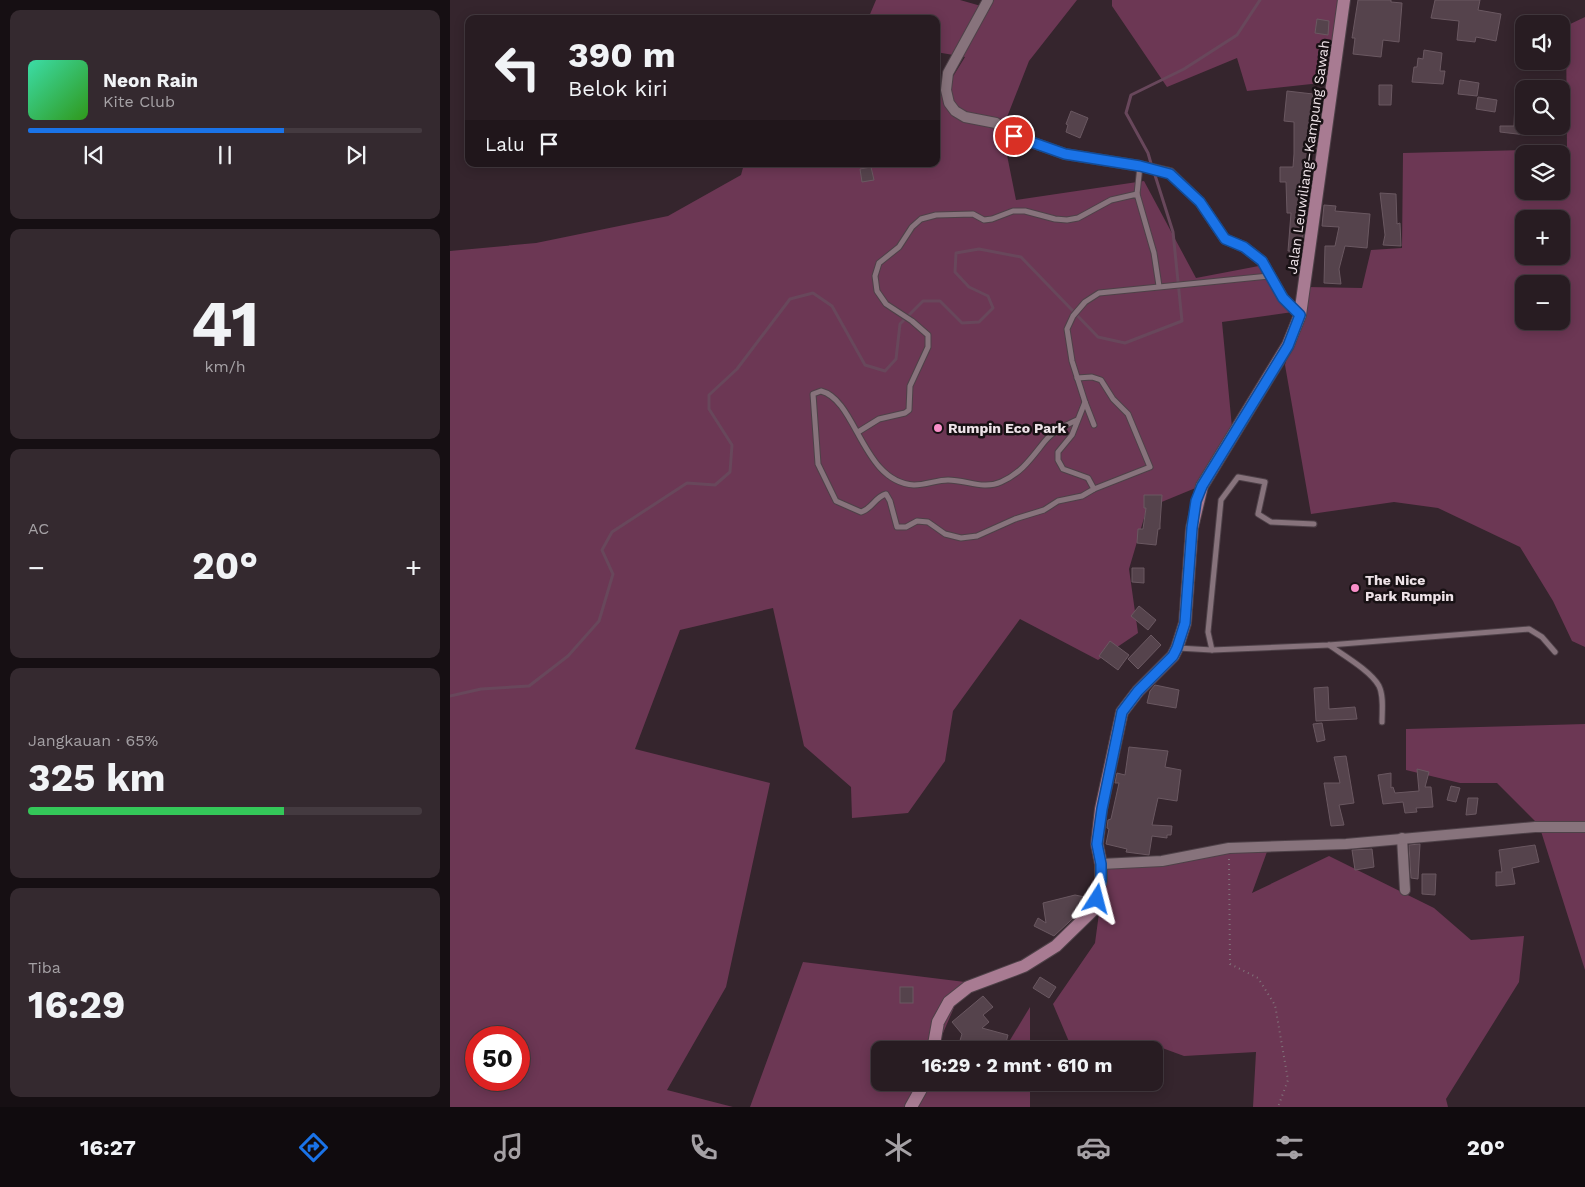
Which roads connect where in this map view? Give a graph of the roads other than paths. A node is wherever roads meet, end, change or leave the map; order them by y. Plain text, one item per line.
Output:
1 (988, 0) edge
2 (1344, 0) edge
3 (1144, 166) junction
4 (1137, 194) junction
5 (1269, 276) junction
6 (1159, 286) junction
7 (1300, 315) junction
8 (1077, 378) junction
9 (1085, 402) junction
10 (1077, 420) junction
11 (1094, 425) dead end
12 (858, 432) junction
13 (1094, 489) junction
14 (1314, 524) dead end
15 (1329, 645) junction
16 (1177, 648) junction
17 (1212, 650) junction
18 (1555, 652) dead end
19 (1382, 722) dead end
20 (1585, 827) edge
21 (1402, 838) junction
22 (1101, 864) junction
23 (1405, 890) dead end
24 (935, 1041) edge
25 (920, 1091) edge
26 (911, 1107) edge

1 - 3 street
2 - 7 main road, Jalan Leuwiliang–Kampung Sawah
3 - 4 lane
3 - 5 street
4 - 6 lane
4 - 12 lane
5 - 6 lane
5 - 7 street
6 - 8 lane
7 - 16 main road, Jalan Leuwiliang–Kampung Sawah
8 - 9 lane
8 - 13 lane
9 - 10 lane
9 - 11 lane
10 - 12 lane
10 - 13 lane
12 - 13 lane
14 - 17 lane
15 - 17 lane
15 - 18 lane
15 - 19 lane
16 - 17 lane
16 - 22 main road, Jalan Leuwiliang–Kampung Sawah
20 - 21 street
21 - 22 street
21 - 23 street
22 - 24 main road, Jalan Leuwiliang–Kampung Sawah
25 - 26 main road

